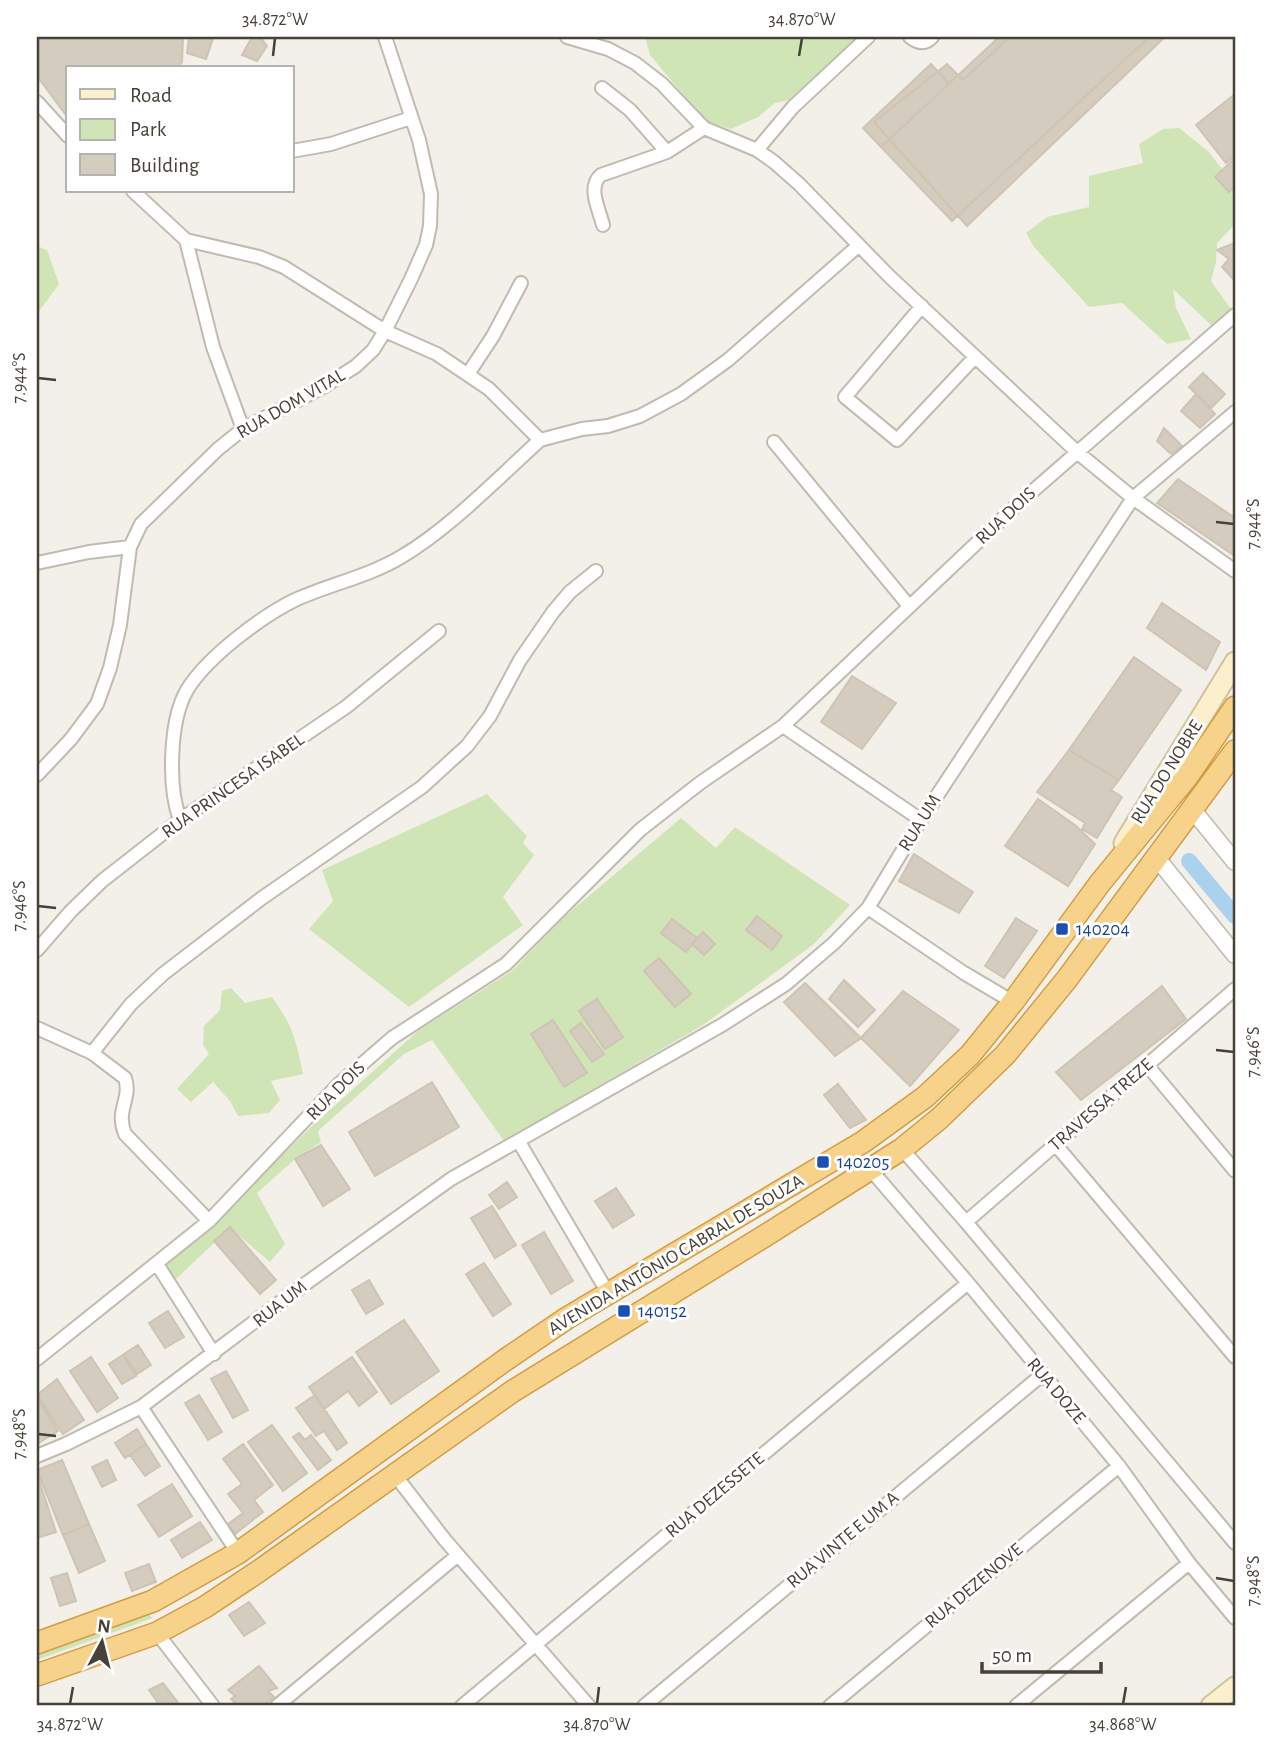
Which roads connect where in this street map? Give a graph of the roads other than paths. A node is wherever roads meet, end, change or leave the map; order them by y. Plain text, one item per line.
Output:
1 (385, 37) edge
2 (567, 37) edge
3 (868, 37) edge
4 (910, 37) edge
5 (932, 37) edge
6 (602, 88) dead end
7 (37, 102) edge
8 (411, 118) junction
9 (704, 128) junction
10 (66, 134) edge
11 (757, 150) junction
12 (294, 151) edge
13 (667, 152) junction
14 (134, 192) edge
15 (603, 225) dead end
16 (186, 240) junction
17 (858, 246) junction
18 (521, 283) dead end
19 (922, 306) junction
20 (1235, 315) edge
21 (385, 331) junction
22 (975, 357) junction
23 (468, 374) junction
24 (1235, 412) edge
25 (243, 429) junction
26 (540, 440) junction
27 (774, 442) dead end
28 (1077, 452) junction
29 (1133, 498) junction
30 (130, 547) junction
31 (37, 563) edge
32 (596, 571) dead end
33 (1235, 571) edge
34 (909, 606) junction
35 (439, 631) dead end
36 (1235, 662) edge
37 (1235, 707) edge
38 (783, 726) junction
39 (1235, 751) edge
40 (37, 775) edge
41 (1192, 809) junction
42 (180, 820) junction
43 (921, 820) junction
44 (1233, 856) edge
45 (1156, 857) junction
46 (1100, 883) junction
47 (867, 908) junction
48 (37, 950) edge
49 (1235, 956) edge
50 (1235, 989) edge
51 (1013, 1002) junction
52 (37, 1028) edge
53 (92, 1053) junction
54 (1147, 1065) junction
55 (519, 1142) junction
56 (1055, 1144) junction
57 (902, 1149) junction
58 (871, 1170) junction
59 (1235, 1171) edge
60 (209, 1221) junction
61 (966, 1222) junction
62 (157, 1264) junction
63 (968, 1283) junction
64 (608, 1293) junction
65 (214, 1353) junction
66 (1235, 1357) edge
67 (37, 1359) edge
68 (1043, 1374) junction
69 (141, 1407) junction
70 (37, 1456) edge
71 (1119, 1466) junction
72 (395, 1475) junction
73 (1235, 1543) edge
74 (238, 1553) junction
75 (458, 1555) junction
76 (1189, 1563) junction
77 (1235, 1618) edge
78 (157, 1633) junction
79 (37, 1643) edge
80 (536, 1645) junction
81 (37, 1675) edge
82 (1235, 1687) edge
83 (213, 1706) edge
84 (277, 1706) edge
85 (462, 1706) edge
86 (589, 1706) edge
87 (644, 1706) edge
88 (830, 1706) edge
89 (1016, 1706) edge
90 (1211, 1706) edge

1 - 8 street, RUA DOM VITAL
2 - 9 street
3 - 11 street
4 - 5 street
6 - 13 street
7 - 10 street
8 - 12 street
8 - 21 street, RUA DOM VITAL
9 - 11 street
9 - 13 street
11 - 17 street
13 - 15 street
14 - 16 street
16 - 21 street
16 - 25 street
17 - 19 street
17 - 26 street
18 - 23 street
19 - 22 street
19 - 22 street
20 - 28 street, RUA DOIS
21 - 23 street
21 - 25 street, RUA DOM VITAL
22 - 28 street
23 - 26 street
24 - 29 street, RUA UM
25 - 30 street, RUA DOM VITAL
26 - 42 street
27 - 34 street
28 - 29 street
28 - 34 street, RUA DOIS
29 - 33 street
29 - 43 street, RUA UM
30 - 31 street
30 - 40 street, RUA DOM VITAL
32 - 53 street
34 - 38 street, RUA DOIS
35 - 42 street, RUA PRINCESA ISABEL
36 - 46 main road, RUA DO NOBRE
37 - 46 highway, AVENIDA ANTÔNIO CABRAL DE SOUZA
38 - 43 street
38 - 60 street, RUA DOIS
39 - 41 highway, AVENIDA ANTÔNIO CABRAL DE SOUZA
41 - 44 street
41 - 45 highway, AVENIDA ANTÔNIO CABRAL DE SOUZA
42 - 48 street, RUA PRINCESA ISABEL
43 - 47 street, RUA UM
45 - 49 street
45 - 57 highway, AVENIDA ANTÔNIO CABRAL DE SOUZA
46 - 51 highway, AVENIDA ANTÔNIO CABRAL DE SOUZA
47 - 51 street
47 - 55 street, RUA UM
50 - 54 street, TRAVESSA TREZE
51 - 64 highway, AVENIDA ANTÔNIO CABRAL DE SOUZA
52 - 53 street
53 - 60 street
54 - 56 street, TRAVESSA TREZE
54 - 59 street
55 - 64 street
55 - 65 street, RUA UM
56 - 61 street, TRAVESSA TREZE
56 - 66 street
57 - 58 highway, AVENIDA ANTÔNIO CABRAL DE SOUZA
57 - 61 street, RUA DOZE
58 - 63 street, RUA DOZE
58 - 72 highway, AVENIDA ANTÔNIO CABRAL DE SOUZA
60 - 62 street, RUA DOIS
61 - 73 street, RUA DOZE
62 - 65 street
62 - 67 street, RUA DOIS
63 - 68 street, RUA DOZE
63 - 80 street, RUA DEZESSETE
64 - 74 highway, AVENIDA ANTÔNIO CABRAL DE SOUZA
65 - 69 street, RUA UM
68 - 71 street, RUA DOZE
68 - 87 street, RUA VINTE E UM A
69 - 70 street, RUA UM
69 - 74 street
71 - 76 street, RUA DOZE
71 - 88 street, RUA DEZENOVE
72 - 75 street
72 - 78 highway, AVENIDA ANTÔNIO CABRAL DE SOUZA
74 - 79 highway, AVENIDA ANTÔNIO CABRAL DE SOUZA
75 - 80 street
75 - 84 street
76 - 77 street, RUA DOZE
76 - 89 street
78 - 81 highway, AVENIDA ANTÔNIO CABRAL DE SOUZA
78 - 83 street
80 - 85 street, RUA DEZESSETE
80 - 86 street
82 - 90 main road

